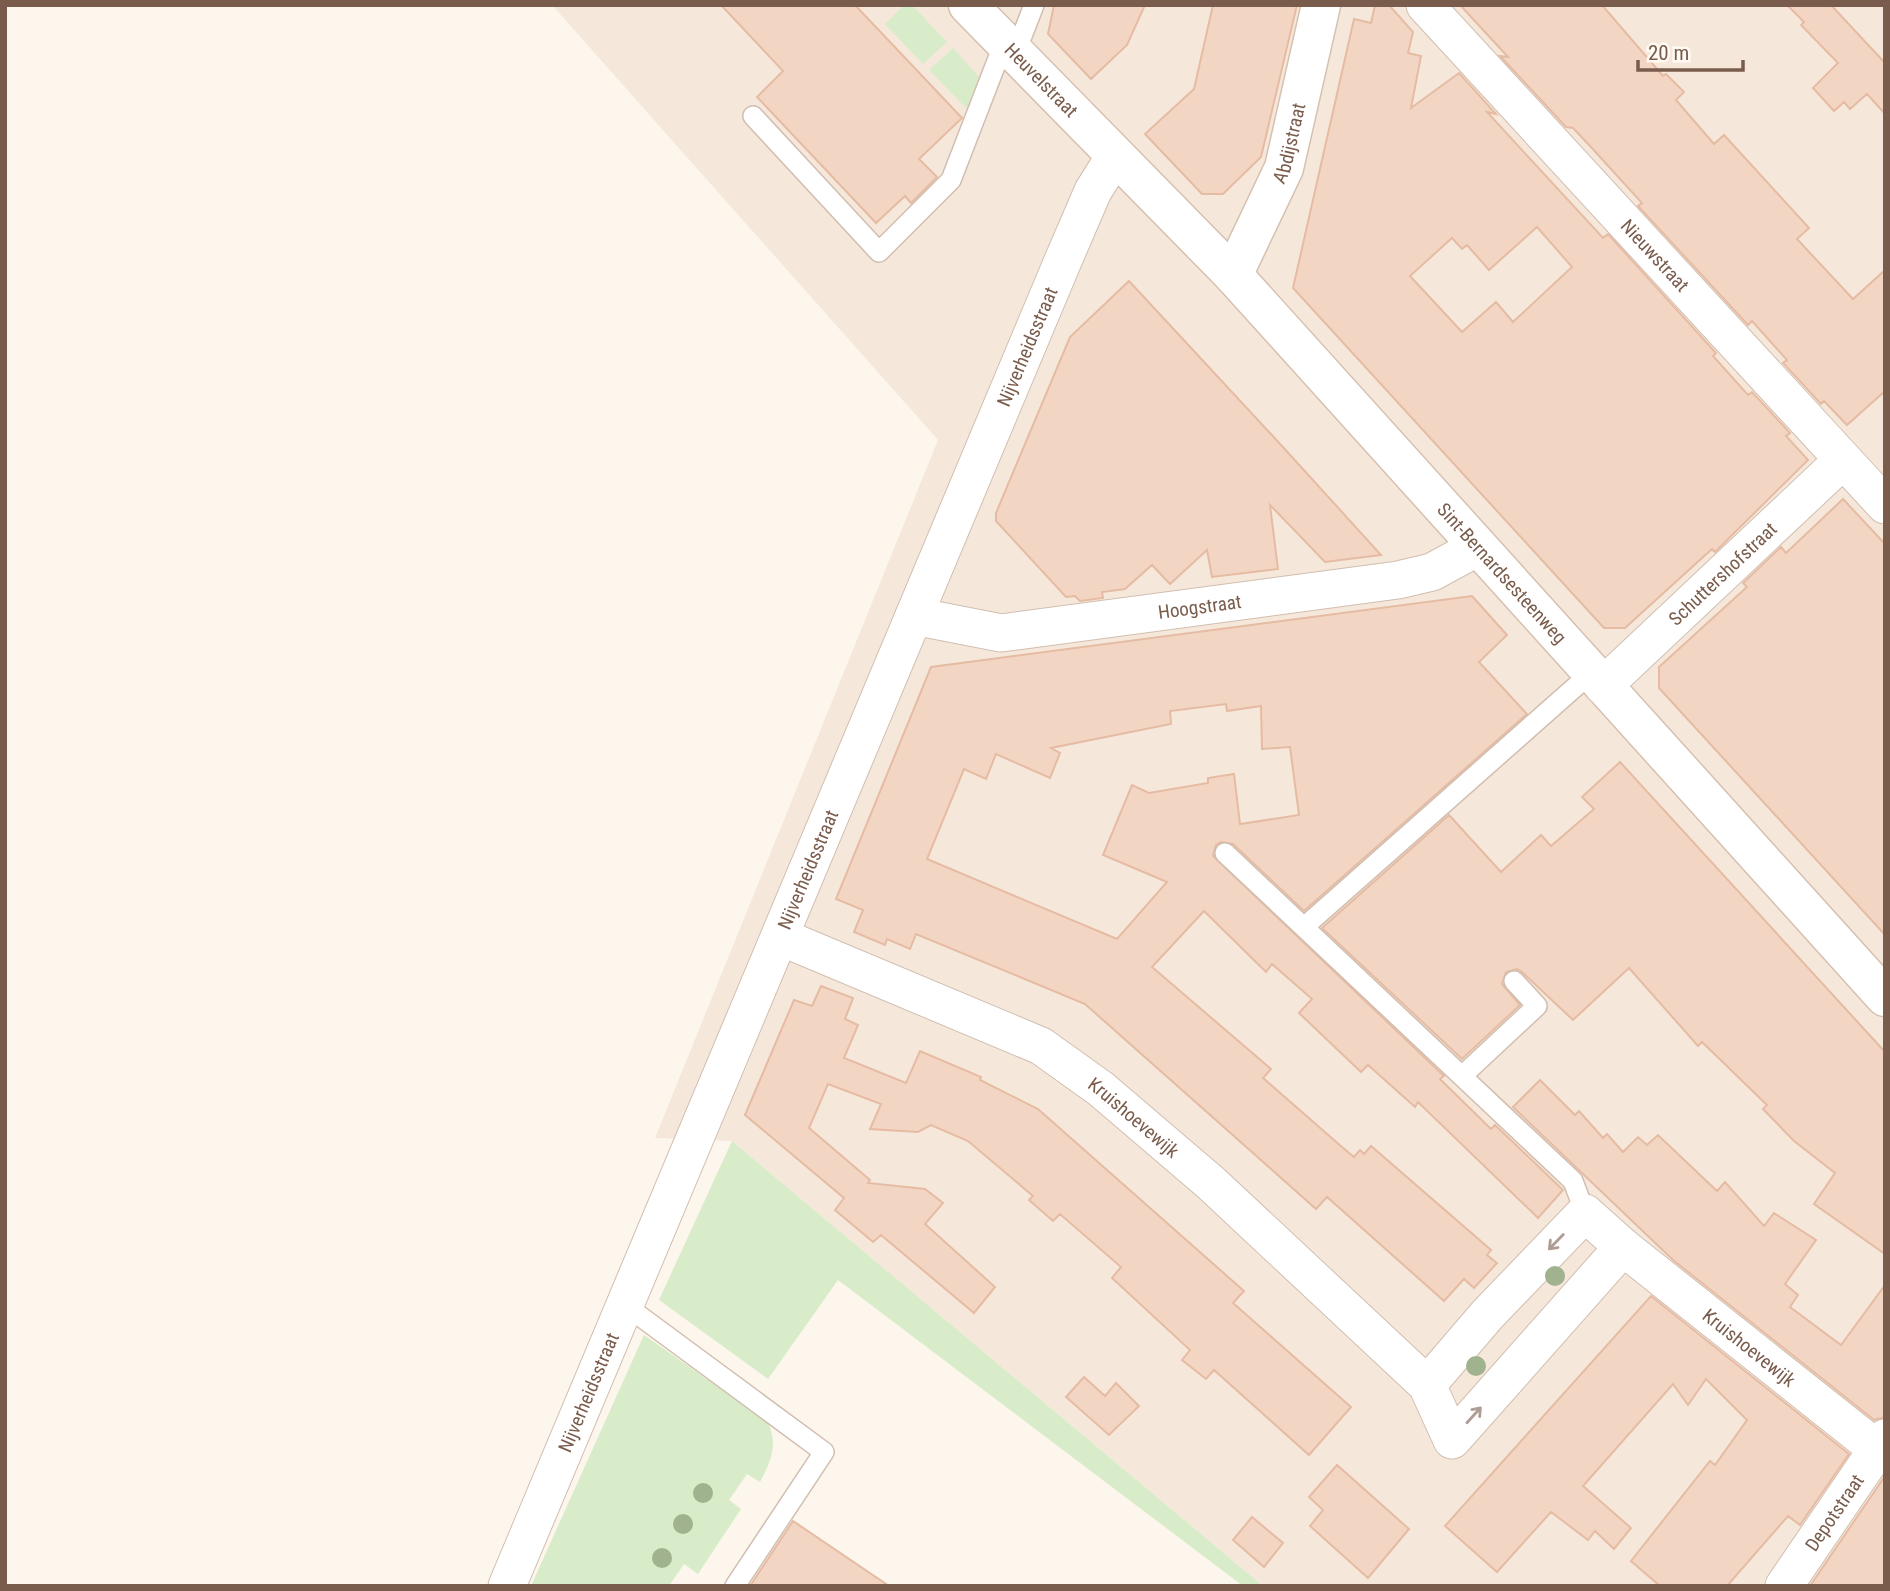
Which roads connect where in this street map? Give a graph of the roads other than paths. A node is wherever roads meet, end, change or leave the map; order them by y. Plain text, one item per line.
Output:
1 (968, 5) edge
2 (1034, 5) edge
3 (1321, 5) edge
4 (1425, 5) edge
5 (1010, 48) junction
6 (753, 116) dead end
7 (1115, 156) junction
8 (1233, 275) junction
9 (1843, 460) junction
10 (1885, 505) edge
11 (1478, 547) junction
12 (914, 616) junction
13 (1597, 679) junction
14 (1225, 853) dead end
15 (1304, 927) junction
16 (781, 937) junction
17 (1514, 981) dead end
18 (1885, 997) edge
19 (1462, 1076) junction
20 (1585, 1213) junction
21 (1623, 1247) junction
22 (625, 1304) junction
23 (1427, 1385) junction
24 (1881, 1443) edge
25 (507, 1586) edge
26 (735, 1586) edge
27 (1784, 1586) edge

1 - 5 main road, Heuvelstraat
2 - 5 lane
3 - 8 main road, Abdijstraat
4 - 9 street, Nieuwstraat
5 - 6 lane
5 - 7 main road, Heuvelstraat
7 - 8 main road, Sint-Bernardsesteenweg
7 - 12 street, Nijverheidsstraat
8 - 11 main road, Sint-Bernardsesteenweg
9 - 10 street, Nieuwstraat
9 - 13 street, Schuttershofstraat
11 - 12 street, Hoogstraat
11 - 13 main road, Sint-Bernardsesteenweg
12 - 16 street, Nijverheidsstraat
13 - 15 lane
13 - 18 main road, Sint-Bernardsesteenweg
14 - 15 lane
15 - 19 lane
16 - 22 street, Nijverheidsstraat
16 - 23 street, Kruishoevewijk
17 - 19 lane
19 - 20 lane
20 - 21 street, Kruishoevewijk
20 -> 23 street
23 -> 21 street, Kruishoevewijk
21 - 24 street, Kruishoevewijk
22 - 25 street, Nijverheidsstraat
22 - 26 lane
24 - 27 street, Depotstraat

